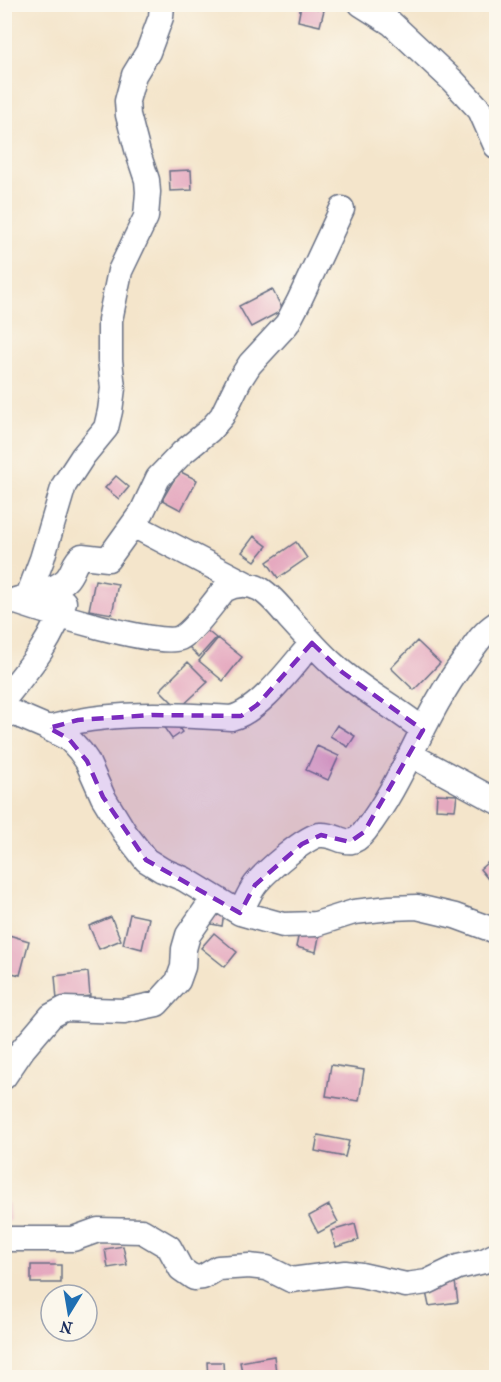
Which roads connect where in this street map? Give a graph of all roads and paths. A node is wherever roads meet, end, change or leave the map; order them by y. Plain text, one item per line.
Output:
1 (162, 4) edge
2 (361, 4) edge
3 (496, 146) edge
4 (342, 209) dead end
5 (133, 525) junction
6 (72, 573) junction
7 (248, 585) junction
8 (15, 600) edge
9 (60, 617) junction
10 (496, 624) edge
11 (312, 643) junction
12 (4, 699) edge
13 (4, 709) edge
14 (49, 728) junction
15 (423, 730) junction
16 (411, 754) junction
17 (496, 801) edge
18 (214, 898) junction
19 (240, 913) junction
20 (496, 931) edge
21 (4, 1077) edge
22 (4, 1239) edge
23 (496, 1255) edge

1 - 8 street
2 - 3 street
4 - 5 street
5 - 6 street
5 - 7 street
6 - 8 street
6 - 9 street
7 - 9 street
7 - 11 street
8 - 9 street
9 - 12 street
10 - 15 street
11 - 14 street
11 - 15 street
13 - 14 street
14 - 18 street
15 - 16 street
16 - 17 street
16 - 19 street
18 - 19 street
18 - 21 street
19 - 20 street
22 - 23 street

